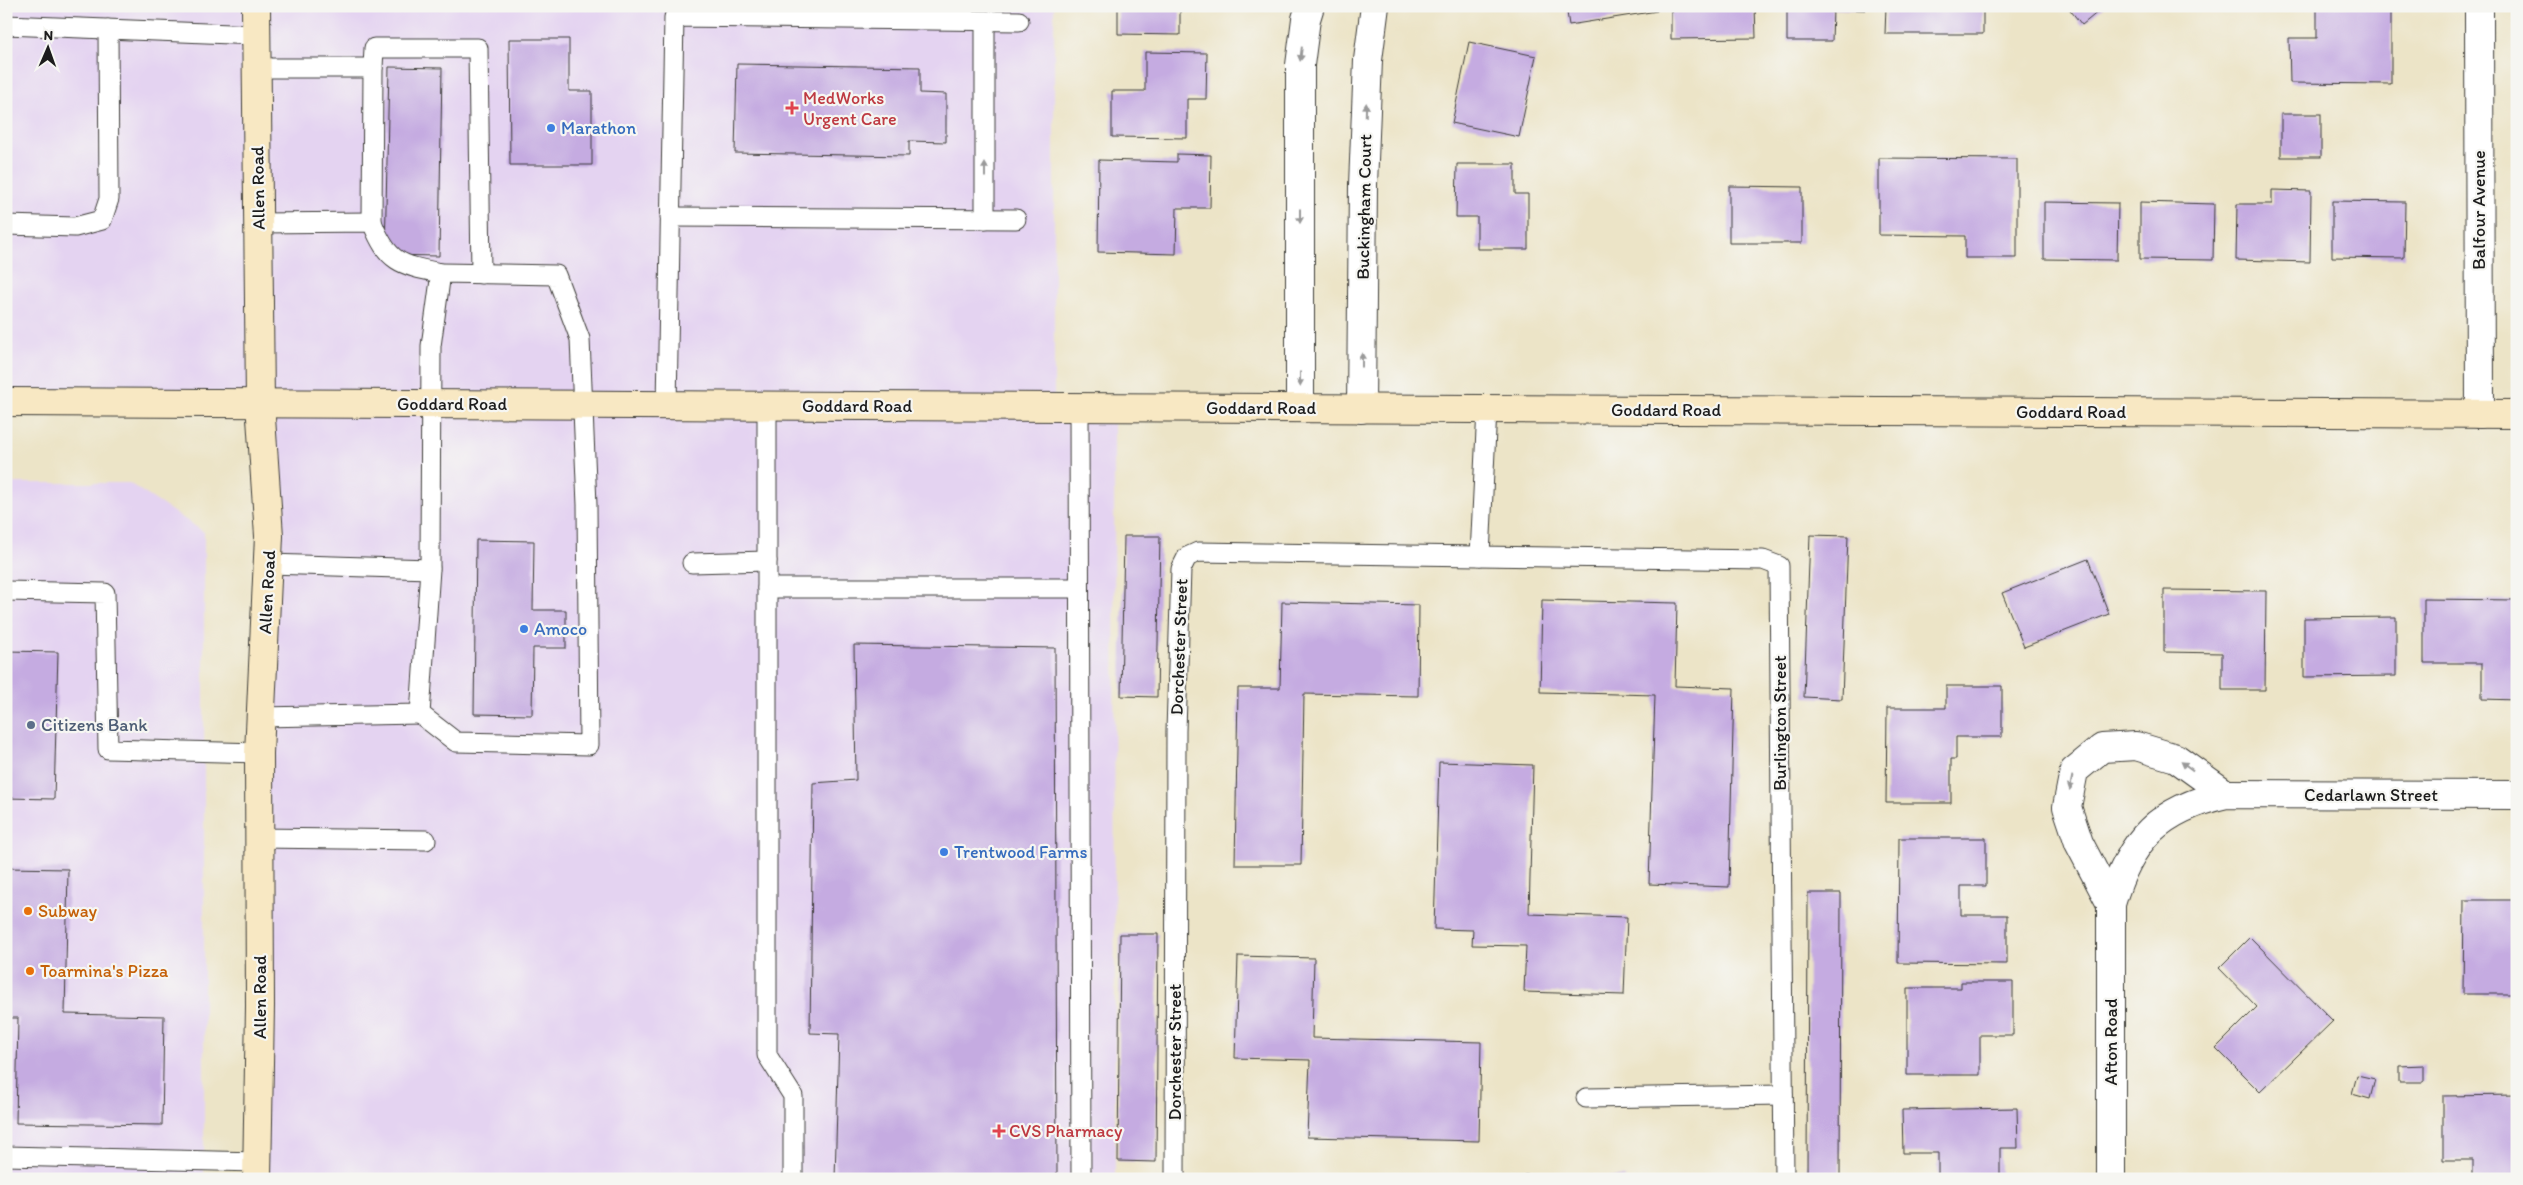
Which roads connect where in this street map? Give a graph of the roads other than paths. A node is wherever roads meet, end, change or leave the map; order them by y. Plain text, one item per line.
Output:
1 (256, 6) edge
2 (1310, 6) edge
3 (1375, 6) edge
4 (2479, 6) edge
5 (986, 21) junction
6 (1019, 21) dead end
7 (6, 25) edge
8 (108, 29) junction
9 (256, 35) junction
10 (256, 68) junction
11 (373, 68) junction
12 (670, 217) junction
13 (985, 219) junction
14 (1016, 219) dead end
15 (372, 222) junction
16 (258, 223) junction
17 (6, 225) edge
18 (441, 274) junction
19 (481, 274) junction
20 (6, 402) edge
21 (260, 403) junction
22 (433, 404) junction
23 (583, 405) junction
24 (667, 405) junction
25 (767, 406) junction
26 (1300, 407) junction
27 (1079, 408) junction
28 (1361, 409) junction
29 (1487, 409) junction
30 (2480, 414) junction
31 (2517, 414) edge
32 (1480, 556) junction
33 (767, 561) junction
34 (692, 562) dead end
35 (268, 564) junction
36 (430, 569) junction
37 (767, 588) junction
38 (1079, 588) junction
39 (6, 591) edge
40 (420, 714) junction
41 (260, 717) junction
42 (258, 753) junction
43 (2226, 794) junction
44 (2517, 795) edge
45 (2151, 829) joint
46 (258, 838) junction
47 (426, 840) dead end
48 (2111, 904) junction
49 (1783, 1095) junction
50 (1586, 1098) dead end
51 (6, 1156) edge
52 (257, 1170) edge
53 (792, 1179) edge
54 (1081, 1179) edge
55 (1175, 1179) edge
56 (1784, 1179) edge
57 (2111, 1179) edge

1 - 9 main road, Allen Road
2 -> 26 street
28 -> 3 street, Buckingham Court
4 - 30 street, Balfour Avenue
5 - 6 lane
5 - 12 lane
13 -> 5 lane
7 - 8 lane
8 - 9 lane
8 - 17 lane
9 - 10 main road, Allen Road
10 - 11 lane
10 - 16 main road, Allen Road
11 - 15 lane
11 - 19 lane
12 - 13 lane
12 - 24 lane
13 - 14 lane
15 - 16 lane
15 - 18 lane
16 - 21 main road, Allen Road
18 - 19 lane
18 - 22 lane
19 - 23 lane
20 - 21 main road, Goddard Road
21 - 22 main road, Goddard Road
21 - 35 main road, Allen Road
22 - 23 main road, Goddard Road
22 - 36 lane
23 - 24 main road, Goddard Road
23 - 40 lane
24 - 25 main road, Goddard Road
25 - 27 main road, Goddard Road
25 - 33 lane
26 - 27 main road, Goddard Road
26 - 28 main road, Goddard Road
27 - 38 lane
28 - 29 main road, Goddard Road
29 - 30 main road, Goddard Road
29 - 32 lane
30 - 31 main road, Goddard Road
32 - 49 lane, Burlington Street
32 - 55 lane, Dorchester Street
33 - 34 lane
33 - 37 lane
35 - 36 lane
35 - 41 main road, Allen Road
36 - 40 lane
37 - 38 lane
37 - 53 lane
38 - 54 lane
39 - 42 lane
40 - 41 lane
41 - 42 main road, Allen Road
42 - 46 main road, Allen Road
43 - 44 street, Cedarlawn Street
43 - 45 street, Cedarlawn Street
43 -> 48 street, Afton Road
45 - 48 street, Afton Road
46 - 47 lane
46 - 52 main road, Allen Road
48 - 57 street, Afton Road
49 - 50 lane
49 - 56 lane, Burlington Street
51 - 52 lane

